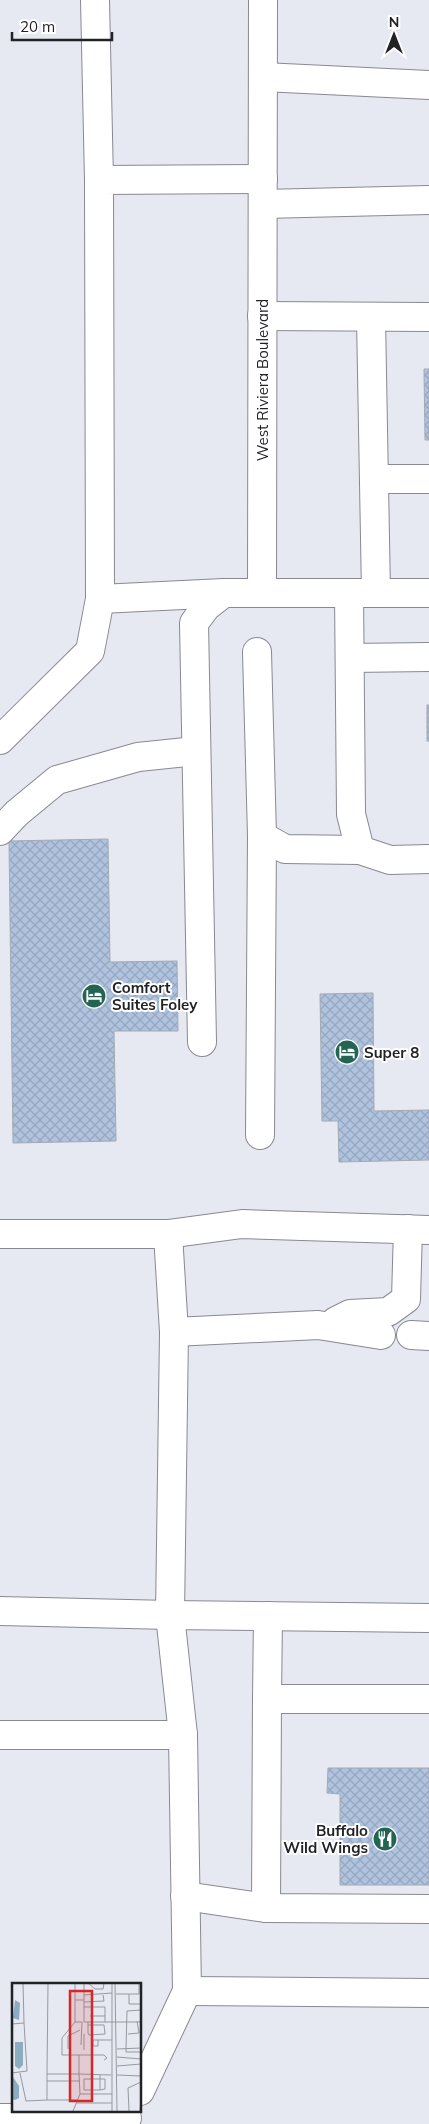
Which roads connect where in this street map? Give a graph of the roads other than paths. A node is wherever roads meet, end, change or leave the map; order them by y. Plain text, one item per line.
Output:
1 (95, 0) edge
2 (263, 0) edge
3 (263, 76) junction
4 (429, 85) edge
5 (99, 180) junction
6 (263, 192) junction
7 (429, 200) edge
8 (262, 316) junction
9 (429, 317) edge
10 (372, 318) junction
11 (374, 479) junction
12 (429, 479) edge
13 (224, 593) junction
14 (262, 593) junction
15 (349, 593) junction
16 (376, 593) junction
17 (429, 593) edge
18 (100, 599) junction
19 (257, 652) dead end
20 (429, 657) edge
21 (350, 658) junction
22 (0, 740) edge
23 (196, 751) junction
24 (0, 832) edge
25 (262, 836) junction
26 (360, 850) junction
27 (429, 859) edge
28 (202, 1042) dead end
29 (260, 1135) dead end
30 (419, 1229) edge
31 (0, 1234) edge
32 (168, 1234) junction
33 (326, 1326) junction
34 (174, 1332) junction
35 (381, 1335) dead end
36 (0, 1611) edge
37 (170, 1615) junction
38 (268, 1616) junction
39 (429, 1618) edge
40 (267, 1699) junction
41 (429, 1699) edge
42 (0, 1735) edge
43 (182, 1735) junction
44 (185, 1896) junction
45 (266, 1908) junction
46 (429, 1908) edge
47 (187, 1991) junction
48 (429, 1993) edge
49 (141, 2089) edge
50 (0, 2118) edge
51 (127, 2118) edge

1 - 5 street
2 - 3 street, West Riviera Boulevard
3 - 4 street
3 - 6 street, West Riviera Boulevard
5 - 6 street
5 - 18 street
6 - 7 street
6 - 8 street, West Riviera Boulevard
8 - 10 street
8 - 14 street, West Riviera Boulevard
9 - 10 street
10 - 11 street
11 - 12 street
11 - 16 street
13 - 14 street
13 - 18 street
13 - 23 street
14 - 15 street
15 - 16 street
15 - 21 street
16 - 17 street
18 - 22 street
19 - 25 street
20 - 21 street
21 - 26 street
23 - 24 street
23 - 28 street
25 - 26 street
25 - 29 street
26 - 27 street
30 - 32 street
30 - 33 street
31 - 32 street
32 - 34 street
33 - 34 street
33 - 35 street
34 - 37 street
36 - 37 street
37 - 38 street
37 - 43 street
38 - 39 street
38 - 40 street
40 - 41 street
40 - 45 street
42 - 43 street
43 - 44 street
44 - 45 street
44 - 47 street
45 - 46 street
47 - 48 street
47 - 49 street
50 - 51 street

